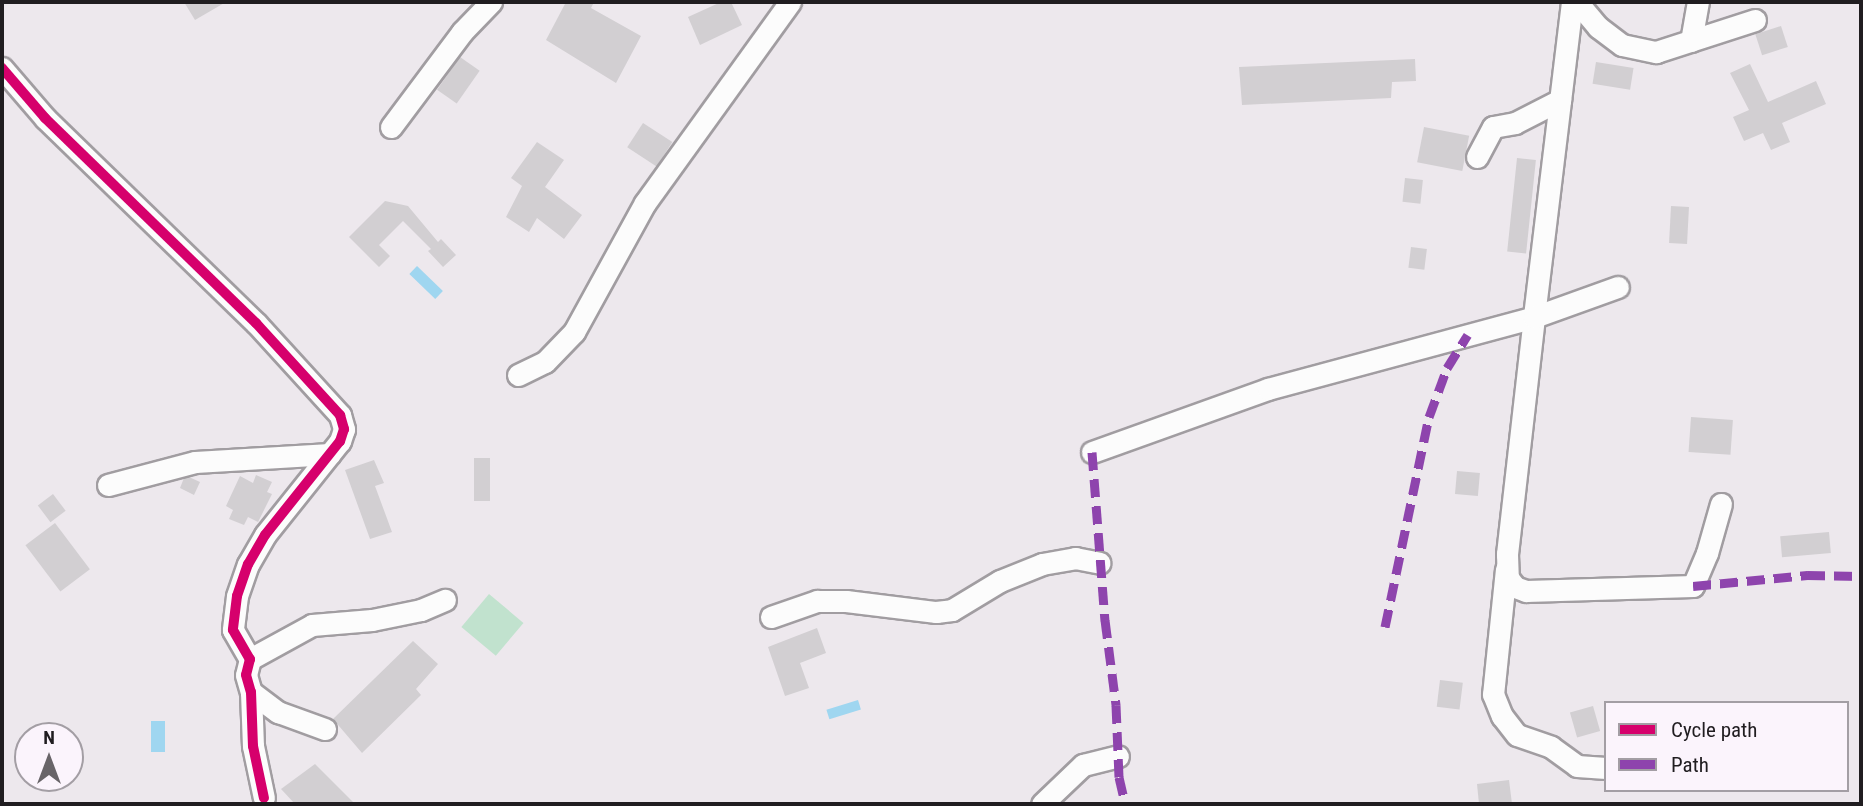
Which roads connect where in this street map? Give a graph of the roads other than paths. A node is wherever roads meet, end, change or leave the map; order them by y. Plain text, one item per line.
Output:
1 (491, 2) edge
2 (790, 2) edge
3 (1575, 2) edge
4 (1698, 2) edge
5 (1755, 19) dead end
6 (1691, 41) junction
7 (2, 68) edge
8 (1560, 100) junction
9 (391, 127) dead end
10 (1477, 157) dead end
11 (1618, 287) dead end
12 (1534, 317) junction
13 (518, 375) dead end
14 (1092, 452) dead end
15 (330, 454) junction
16 (108, 485) dead end
17 (1721, 504) dead end
18 (1100, 564) dead end
19 (1507, 567) junction
20 (444, 600) dead end
21 (771, 617) dead end
22 (250, 659) junction
23 (251, 692) junction
24 (325, 729) dead end
25 (1118, 756) dead end
26 (1604, 768) edge
27 (264, 799) dead end
28 (1042, 804) edge

1 - 9 street
2 - 13 street
3 - 6 street
3 - 8 street
4 - 6 street
5 - 6 street
7 - 15 street
8 - 10 street
8 - 12 street
11 - 12 street
12 - 14 street
12 - 19 street
15 - 16 street
15 - 22 street
17 - 19 street
18 - 21 street
19 - 26 street
20 - 22 street
22 - 23 street
23 - 24 street
23 - 27 street
25 - 28 street

